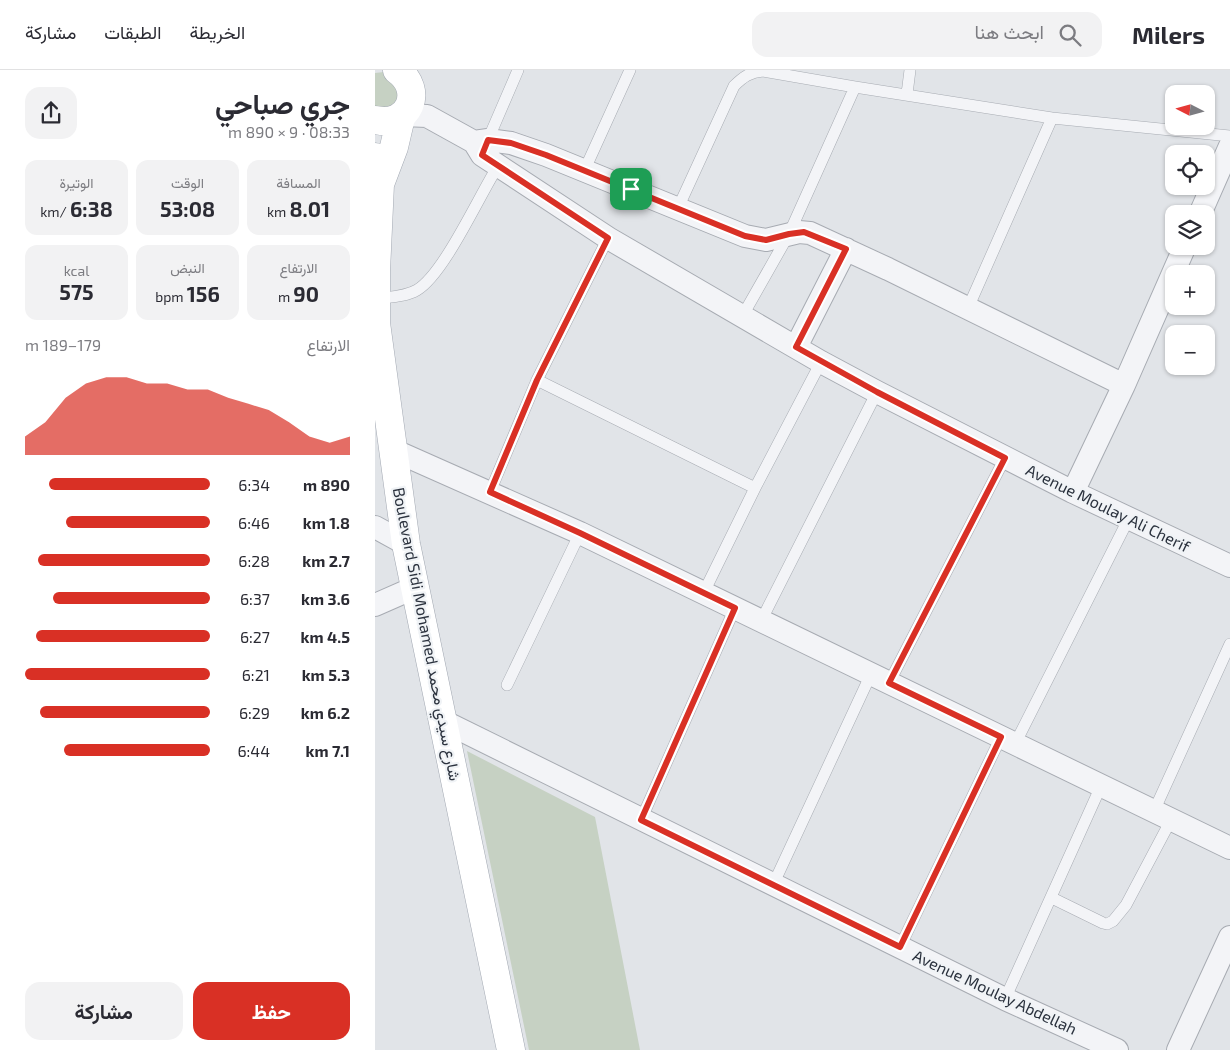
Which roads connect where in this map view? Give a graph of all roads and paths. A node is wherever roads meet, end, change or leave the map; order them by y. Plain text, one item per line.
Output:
1 (518, 70) edge
2 (630, 70) edge
3 (909, 70) edge
4 (855, 87) junction
5 (907, 94) junction
6 (402, 98) edge
7 (1052, 118) junction
8 (1230, 136) edge
9 (1230, 146) edge
10 (486, 151) junction
11 (375, 157) edge
12 (585, 170) junction
13 (380, 184) junction
14 (1204, 205) edge
15 (677, 208) junction
16 (789, 234) junction
17 (608, 238) junction
18 (846, 249) junction
19 (1181, 255) edge
20 (968, 308) junction
21 (376, 315) edge
22 (743, 315) junction
23 (796, 347) junction
24 (821, 362) junction
25 (537, 380) junction
26 (1124, 385) junction
27 (877, 392) junction
28 (393, 450) junction
29 (1005, 458) junction
30 (755, 488) junction
31 (490, 492) junction
32 (1073, 492) junction
33 (1129, 518) junction
34 (375, 527) edge
35 (580, 533) junction
36 (406, 544) junction
37 (1230, 566) edge
38 (416, 587) junction
39 (704, 592) junction
40 (375, 605) edge
41 (735, 608) junction
42 (761, 620) junction
43 (1230, 644) edge
44 (880, 678) junction
45 (507, 685) dead end
46 (443, 721) junction
47 (1008, 740) junction
48 (1101, 786) junction
49 (1163, 815) junction
50 (641, 820) junction
51 (1230, 848) edge
52 (773, 885) junction
53 (1052, 898) junction
54 (1230, 936) edge
55 (900, 947) junction
56 (1005, 999) junction
57 (511, 1050) edge
58 (1117, 1050) edge
59 (1178, 1050) edge

1 - 10 lane
2 - 12 lane
3 - 5 lane
4 - 5 lane
4 - 15 lane
4 - 16 lane
5 - 7 lane
6 - 10 street, Avenue Moulay Ali Cherif
6 - 13 main road
7 - 8 lane
7 - 20 lane
9 - 14 street
10 - 12 street
10 - 17 street, Avenue Moulay Ali Cherif
10 - 21 lane
11 - 13 main road
12 - 15 street
13 - 21 main road, Boulevard Sidi Mohamed شارع سيدي محمد
15 - 16 street
16 - 18 street
16 - 22 lane
17 - 22 street, Avenue Moulay Ali Cherif
17 - 25 lane
18 - 20 street
18 - 23 street
19 - 26 street
20 - 26 street
21 - 28 main road, Boulevard Sidi Mohamed شارع سيدي محمد
22 - 23 street, Avenue Moulay Ali Cherif
23 - 24 street, Avenue Moulay Ali Cherif
24 - 27 street, Avenue Moulay Ali Cherif
24 - 30 lane
25 - 30 lane
25 - 31 lane
26 - 32 street
27 - 29 street, Avenue Moulay Ali Cherif
27 - 42 lane
28 - 31 street
28 - 36 main road, Boulevard Sidi Mohamed شارع سيدي محمد
29 - 32 street, Avenue Moulay Ali Cherif
29 - 44 lane
30 - 39 lane
31 - 35 street
32 - 33 street, Avenue Moulay Ali Cherif
33 - 37 street, Avenue Moulay Ali Cherif
33 - 47 lane
34 - 36 street
35 - 39 street
35 - 45 lane
36 - 38 main road, Boulevard Sidi Mohamed شارع سيدي محمد
38 - 40 street
38 - 46 main road, Boulevard Sidi Mohamed شارع سيدي محمد
39 - 41 street
41 - 42 street
41 - 50 lane
42 - 44 street
43 - 49 lane
44 - 47 street
44 - 52 lane
46 - 50 street, Avenue Moulay Abdellah
46 - 57 main road, Boulevard Sidi Mohamed شارع سيدي محمد
47 - 48 street
47 - 55 lane
48 - 49 street
48 - 53 lane
49 - 51 street
49 - 53 lane
50 - 52 street, Avenue Moulay Abdellah
52 - 55 street, Avenue Moulay Abdellah
53 - 56 lane
54 - 59 street
55 - 56 street, Avenue Moulay Abdellah
56 - 58 street, Avenue Moulay Abdellah

